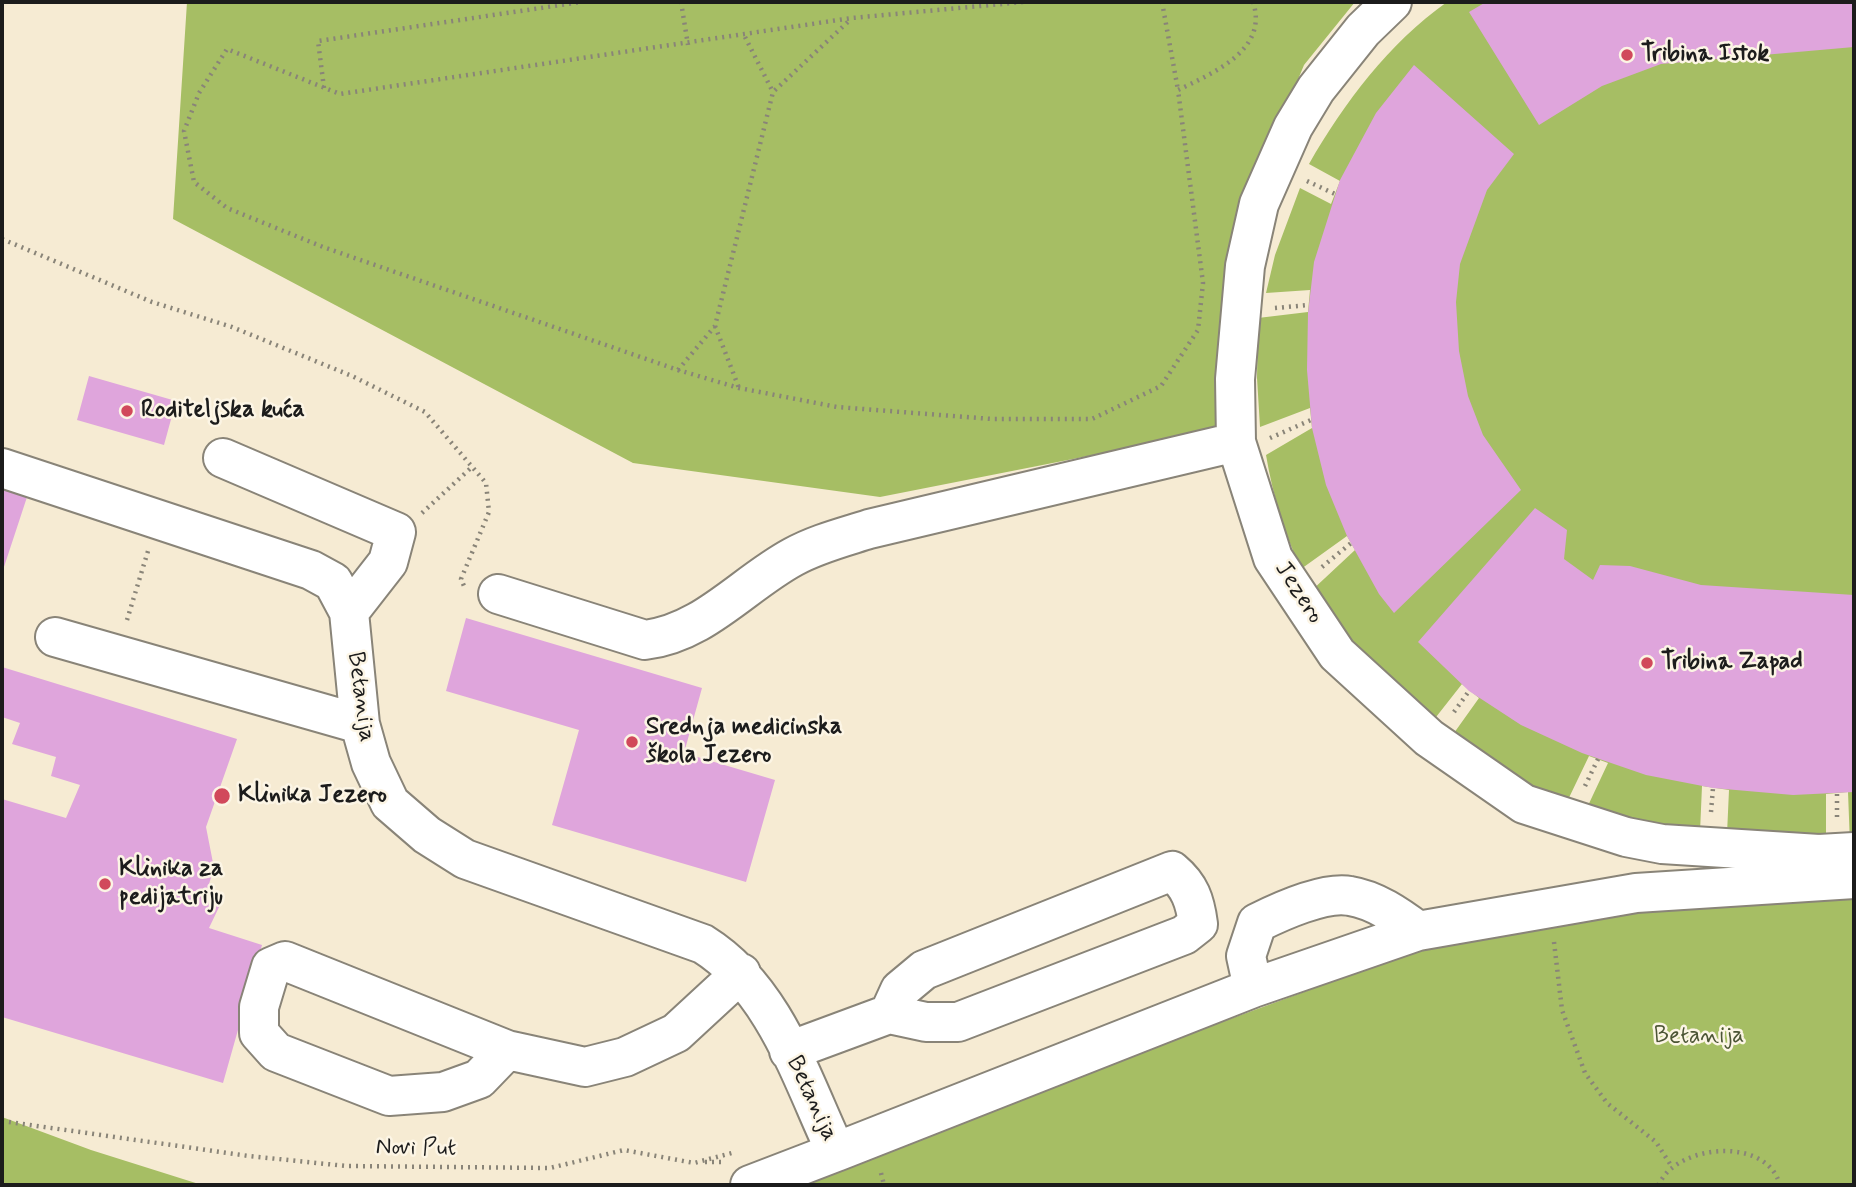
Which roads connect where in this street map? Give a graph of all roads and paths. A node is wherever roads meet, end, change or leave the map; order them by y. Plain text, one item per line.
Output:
1 (581, 2) edge
2 (681, 2) edge
3 (1023, 2) edge
4 (1162, 2) edge
5 (1253, 2) edge
6 (1382, 4) edge
7 (852, 18) junction
8 (745, 37) junction
9 (688, 45) junction
10 (324, 88) junction
11 (1178, 90) junction
12 (773, 92) junction
13 (2, 239) edge
14 (715, 326) junction
15 (678, 370) junction
16 (739, 388) junction
17 (1311, 420) dead end
18 (1238, 446) junction
19 (223, 458) dead end
20 (473, 466) junction
21 (2, 468) edge
22 (158, 520) junction
23 (396, 532) junction
24 (498, 594) joint
25 (349, 612) junction
26 (55, 637) dead end
27 (117, 654) junction
28 (360, 724) junction
29 (1854, 852) edge
30 (1854, 879) edge
31 (1195, 902) junction
32 (1554, 907) junction
33 (1257, 923) junction
34 (1418, 931) junction
35 (741, 973) junction
36 (1253, 988) junction
37 (889, 1014) junction
38 (507, 1050) junction
39 (789, 1051) junction
40 (2, 1121) edge
41 (836, 1152) junction
42 (1672, 1167) junction
43 (742, 1169) edge
44 (1658, 1185) edge
45 (1780, 1185) edge

1 - 10 path
2 - 9 path
3 - 7 path
4 - 11 path
5 - 11 path
6 - 18 street, Jezero
7 - 8 path
7 - 12 path
8 - 9 path
8 - 12 path
9 - 10 path
10 - 15 path
11 - 16 path
12 - 14 path
13 - 20 path
14 - 15 path
14 - 16 path
15 - 16 path
17 - 18 path
18 - 24 street
18 - 29 street, Jezero
19 - 23 street
20 - 23 path
20 - 24 path
21 - 22 street, Betanija
22 - 25 street, Betanija
22 - 27 path
23 - 25 street
25 - 28 street, Betanija
26 - 27 street
27 - 28 street
28 - 35 street, Betanija
30 - 32 street, Betanija
31 - 33 street
31 - 37 street
31 - 37 street
32 - 34 street, Betanija
32 - 42 path
33 - 34 street
33 - 36 street
34 - 36 street, Betanija
35 - 38 street
35 - 39 street, Betanija
36 - 41 street, Betanija
37 - 39 street
38 - 38 street
39 - 41 street, Betanija
40 - 43 path, Novi Put
41 - 43 street
42 - 44 path
42 - 45 path

